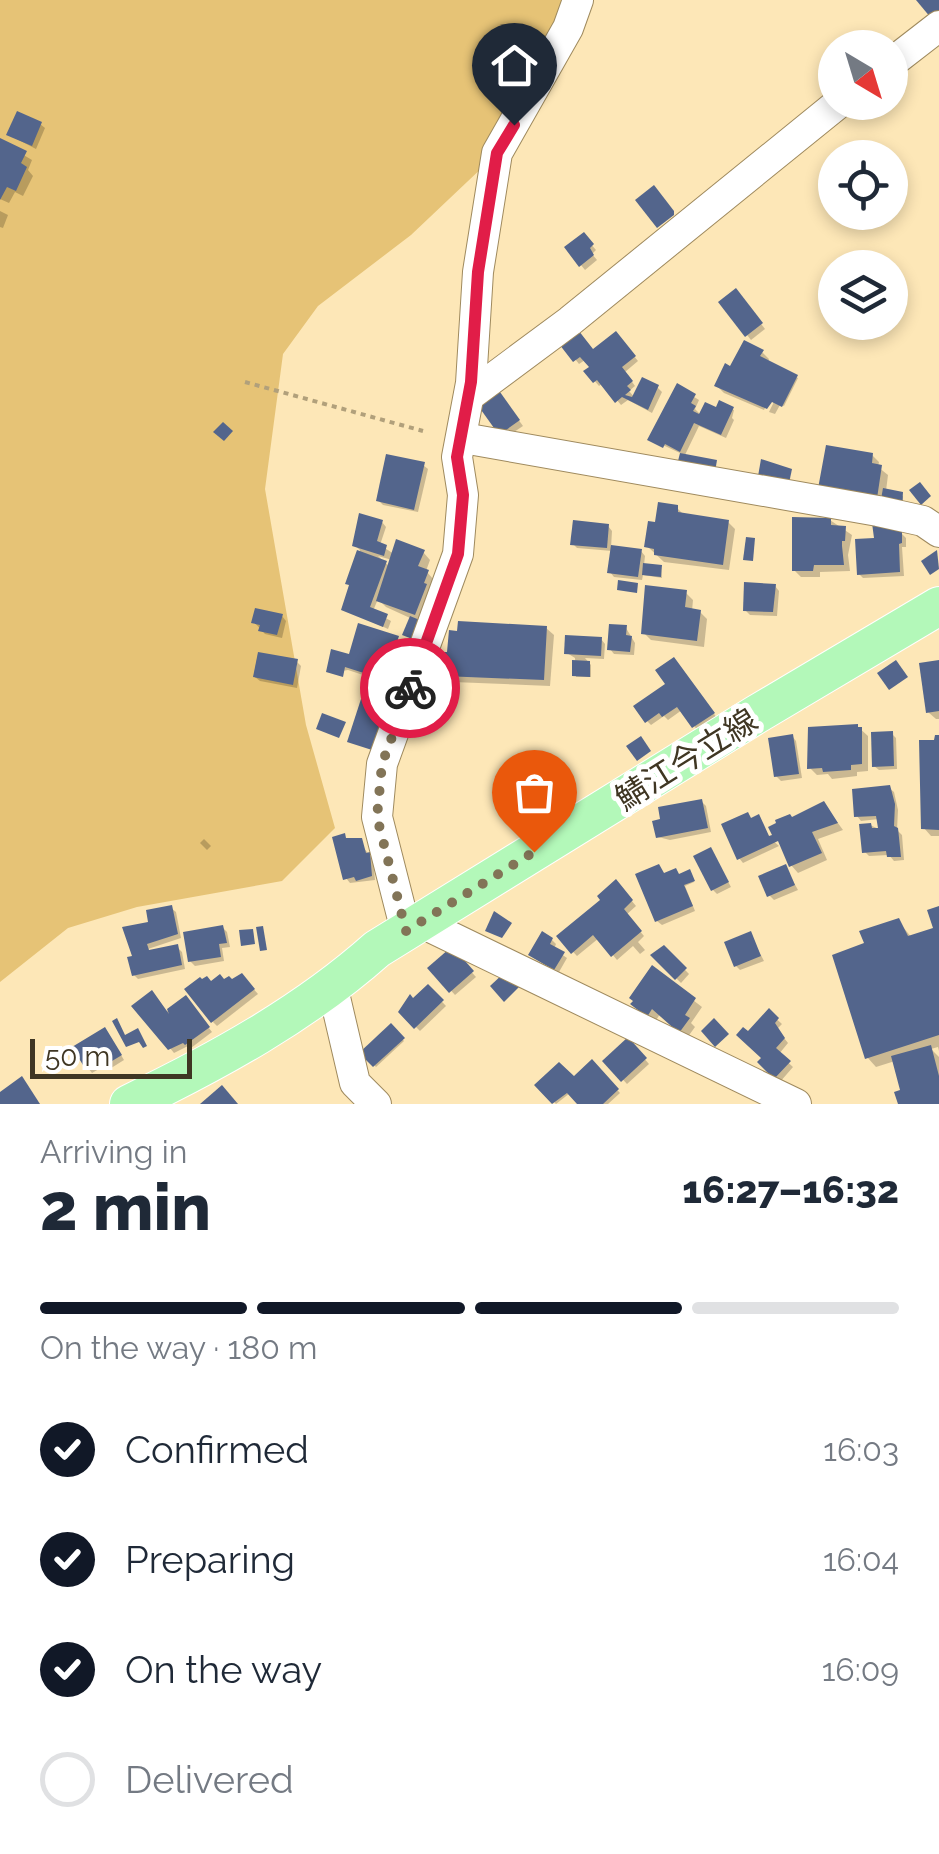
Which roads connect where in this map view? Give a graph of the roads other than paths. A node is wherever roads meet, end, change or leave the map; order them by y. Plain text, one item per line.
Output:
1 (578, 0) edge
2 (939, 26) edge
3 (908, 50) edge
4 (818, 120) edge
5 (469, 396) junction
6 (462, 438) junction
7 (934, 520) edge
8 (939, 606) edge
9 (414, 927) junction
10 (333, 989) junction
11 (129, 1104) edge
12 (376, 1104) edge
13 (796, 1104) edge

1 - 5 street
2 - 3 street
4 - 5 street
5 - 6 street
6 - 7 street
6 - 9 street
8 - 9 main road, 鯖江今立線
9 - 10 main road, 鯖江今立線
9 - 13 street
10 - 11 main road, 鯖江今立線
10 - 12 street

